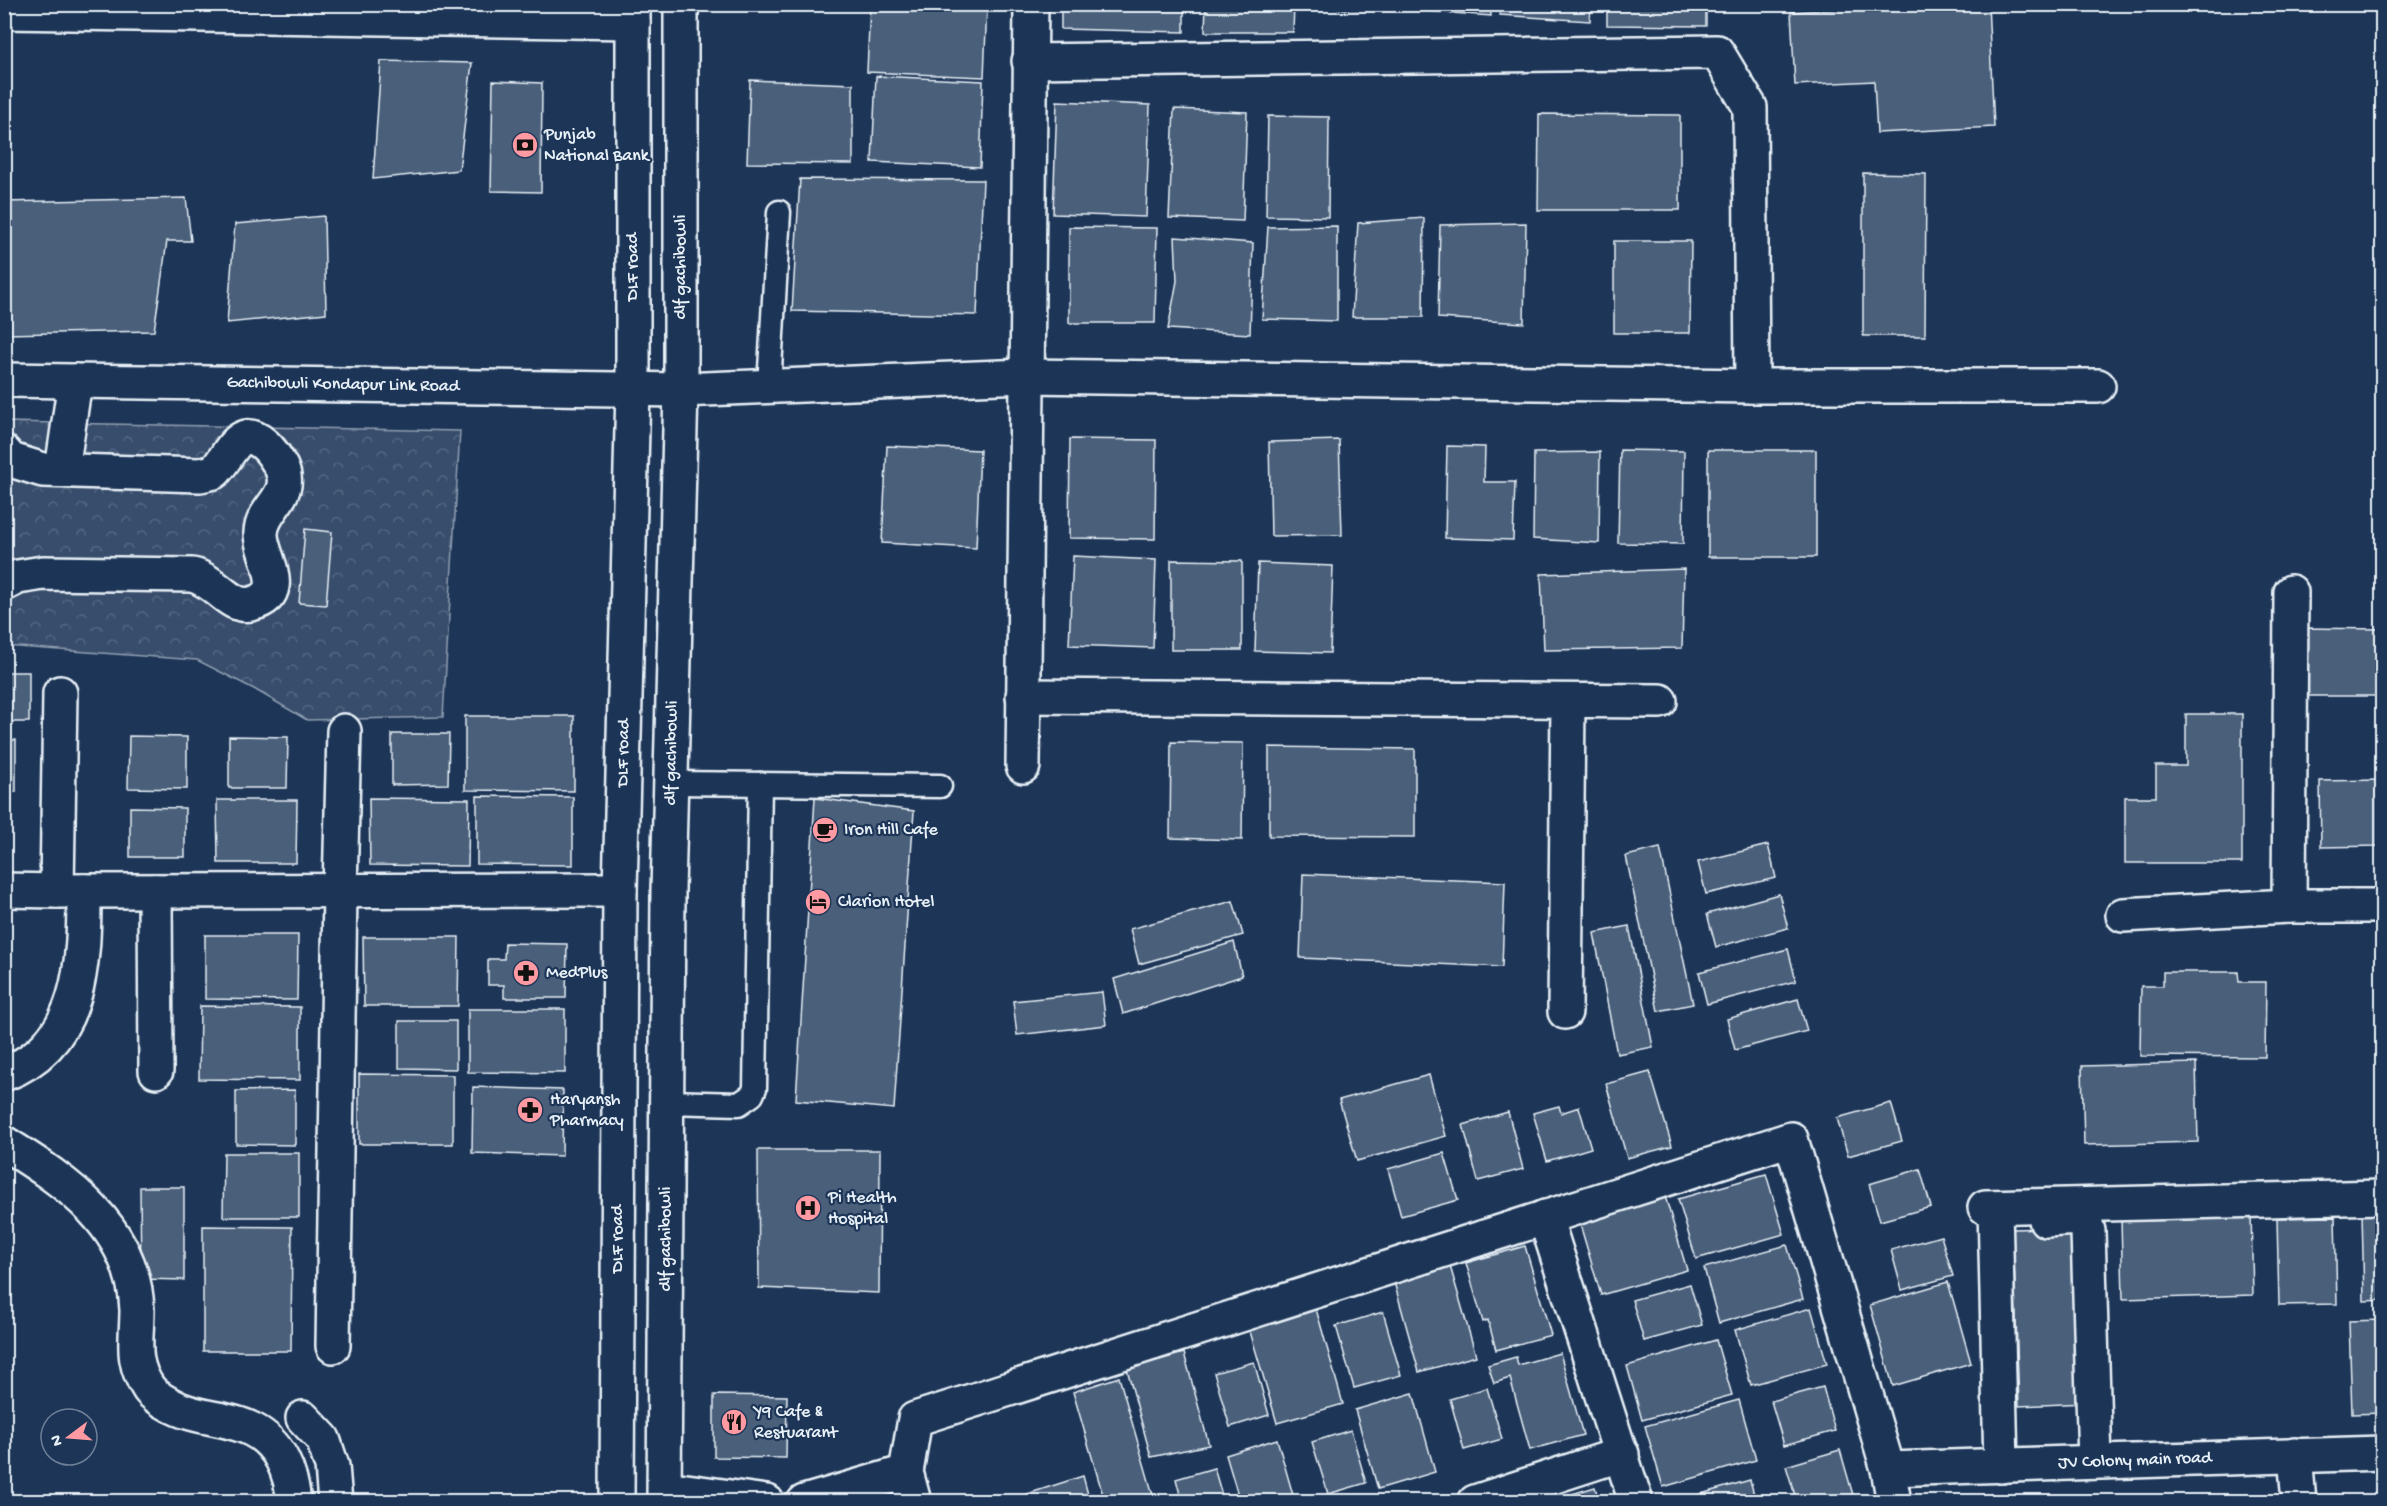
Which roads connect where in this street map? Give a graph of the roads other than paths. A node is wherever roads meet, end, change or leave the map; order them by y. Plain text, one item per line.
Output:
1 (681, 4) edge
2 (1031, 4) edge
3 (4, 12) edge
4 (633, 14) edge
5 (1029, 62) junction
6 (779, 212) dead end
7 (1026, 376) junction
8 (4, 381) edge
9 (75, 381) junction
10 (1752, 386) junction
11 (2098, 386) dead end
12 (769, 387) junction
13 (633, 390) junction
14 (681, 390) junction
15 (4, 452) edge
16 (62, 470) junction
17 (4, 584) edge
18 (2290, 592) dead end
19 (60, 693) dead end
20 (1023, 696) junction
21 (1568, 700) junction
22 (1660, 701) dead end
23 (344, 730) dead end
24 (1023, 766) dead end
25 (671, 783) junction
26 (760, 784) junction
27 (940, 786) dead end
28 (4, 890) edge
29 (340, 890) junction
30 (620, 890) junction
31 (70, 891) junction
32 (155, 891) junction
33 (2289, 906) junction
34 (2382, 906) edge
35 (2123, 915) dead end
36 (1565, 1012) dead end
37 (156, 1071) dead end
38 (4, 1074) edge
39 (667, 1102) junction
40 (4, 1143) edge
41 (2382, 1197) edge
42 (1992, 1212) junction
43 (1545, 1217) junction
44 (333, 1346) dead end
45 (303, 1418) dead end
46 (2382, 1453) edge
47 (1622, 1454) junction
48 (2295, 1455) junction
49 (2095, 1462) junction
50 (2001, 1466) junction
51 (1888, 1469) junction
52 (910, 1487) edge
53 (665, 1495) edge
54 (294, 1502) edge
55 (335, 1502) edge
56 (617, 1502) edge
57 (766, 1502) edge
58 (804, 1502) edge
59 (1475, 1502) edge
60 (1636, 1502) edge
61 (1894, 1502) edge
62 (2299, 1502) edge

1 - 14 street, dlf gachibowli
2 - 5 street
3 - 4 street
4 - 13 street, DLF road
5 - 7 street
5 - 10 street
6 - 12 lane
7 - 10 street, Gachibowli Kondapur Link Road
7 - 12 street, Gachibowli Kondapur Link Road
7 - 20 street
8 - 9 street, Gachibowli Kondapur Link Road
9 - 13 street, Gachibowli Kondapur Link Road
9 - 16 street
10 - 11 street, Gachibowli Kondapur Link Road
12 - 14 street, Gachibowli Kondapur Link Road
13 - 14 street, Gachibowli Kondapur Link Road
13 - 30 street, DLF road
14 - 25 street, dlf gachibowli
15 - 16 street
16 - 17 street
18 - 33 street
19 - 31 street
20 - 21 street
20 - 24 street
21 - 22 street
21 - 36 street
23 - 29 street
25 - 26 lane
25 - 39 street, dlf gachibowli
26 - 27 lane
26 - 39 lane
28 - 31 street
29 - 30 street
29 - 32 street
29 - 44 street
30 - 56 street, DLF road
31 - 32 street
31 - 38 street
32 - 37 street
33 - 34 street
33 - 35 street
39 - 53 street, dlf gachibowli
40 - 54 street
41 - 42 street
42 - 49 street
42 - 50 street
43 - 47 street
43 - 51 street
43 - 52 street
45 - 55 street
46 - 48 street, JV Colony main road
47 - 59 street
47 - 60 street
48 - 49 street, JV Colony main road
48 - 62 street
49 - 50 street, JV Colony main road
50 - 51 street, JV Colony main road
51 - 61 street
52 - 58 street
53 - 57 street

